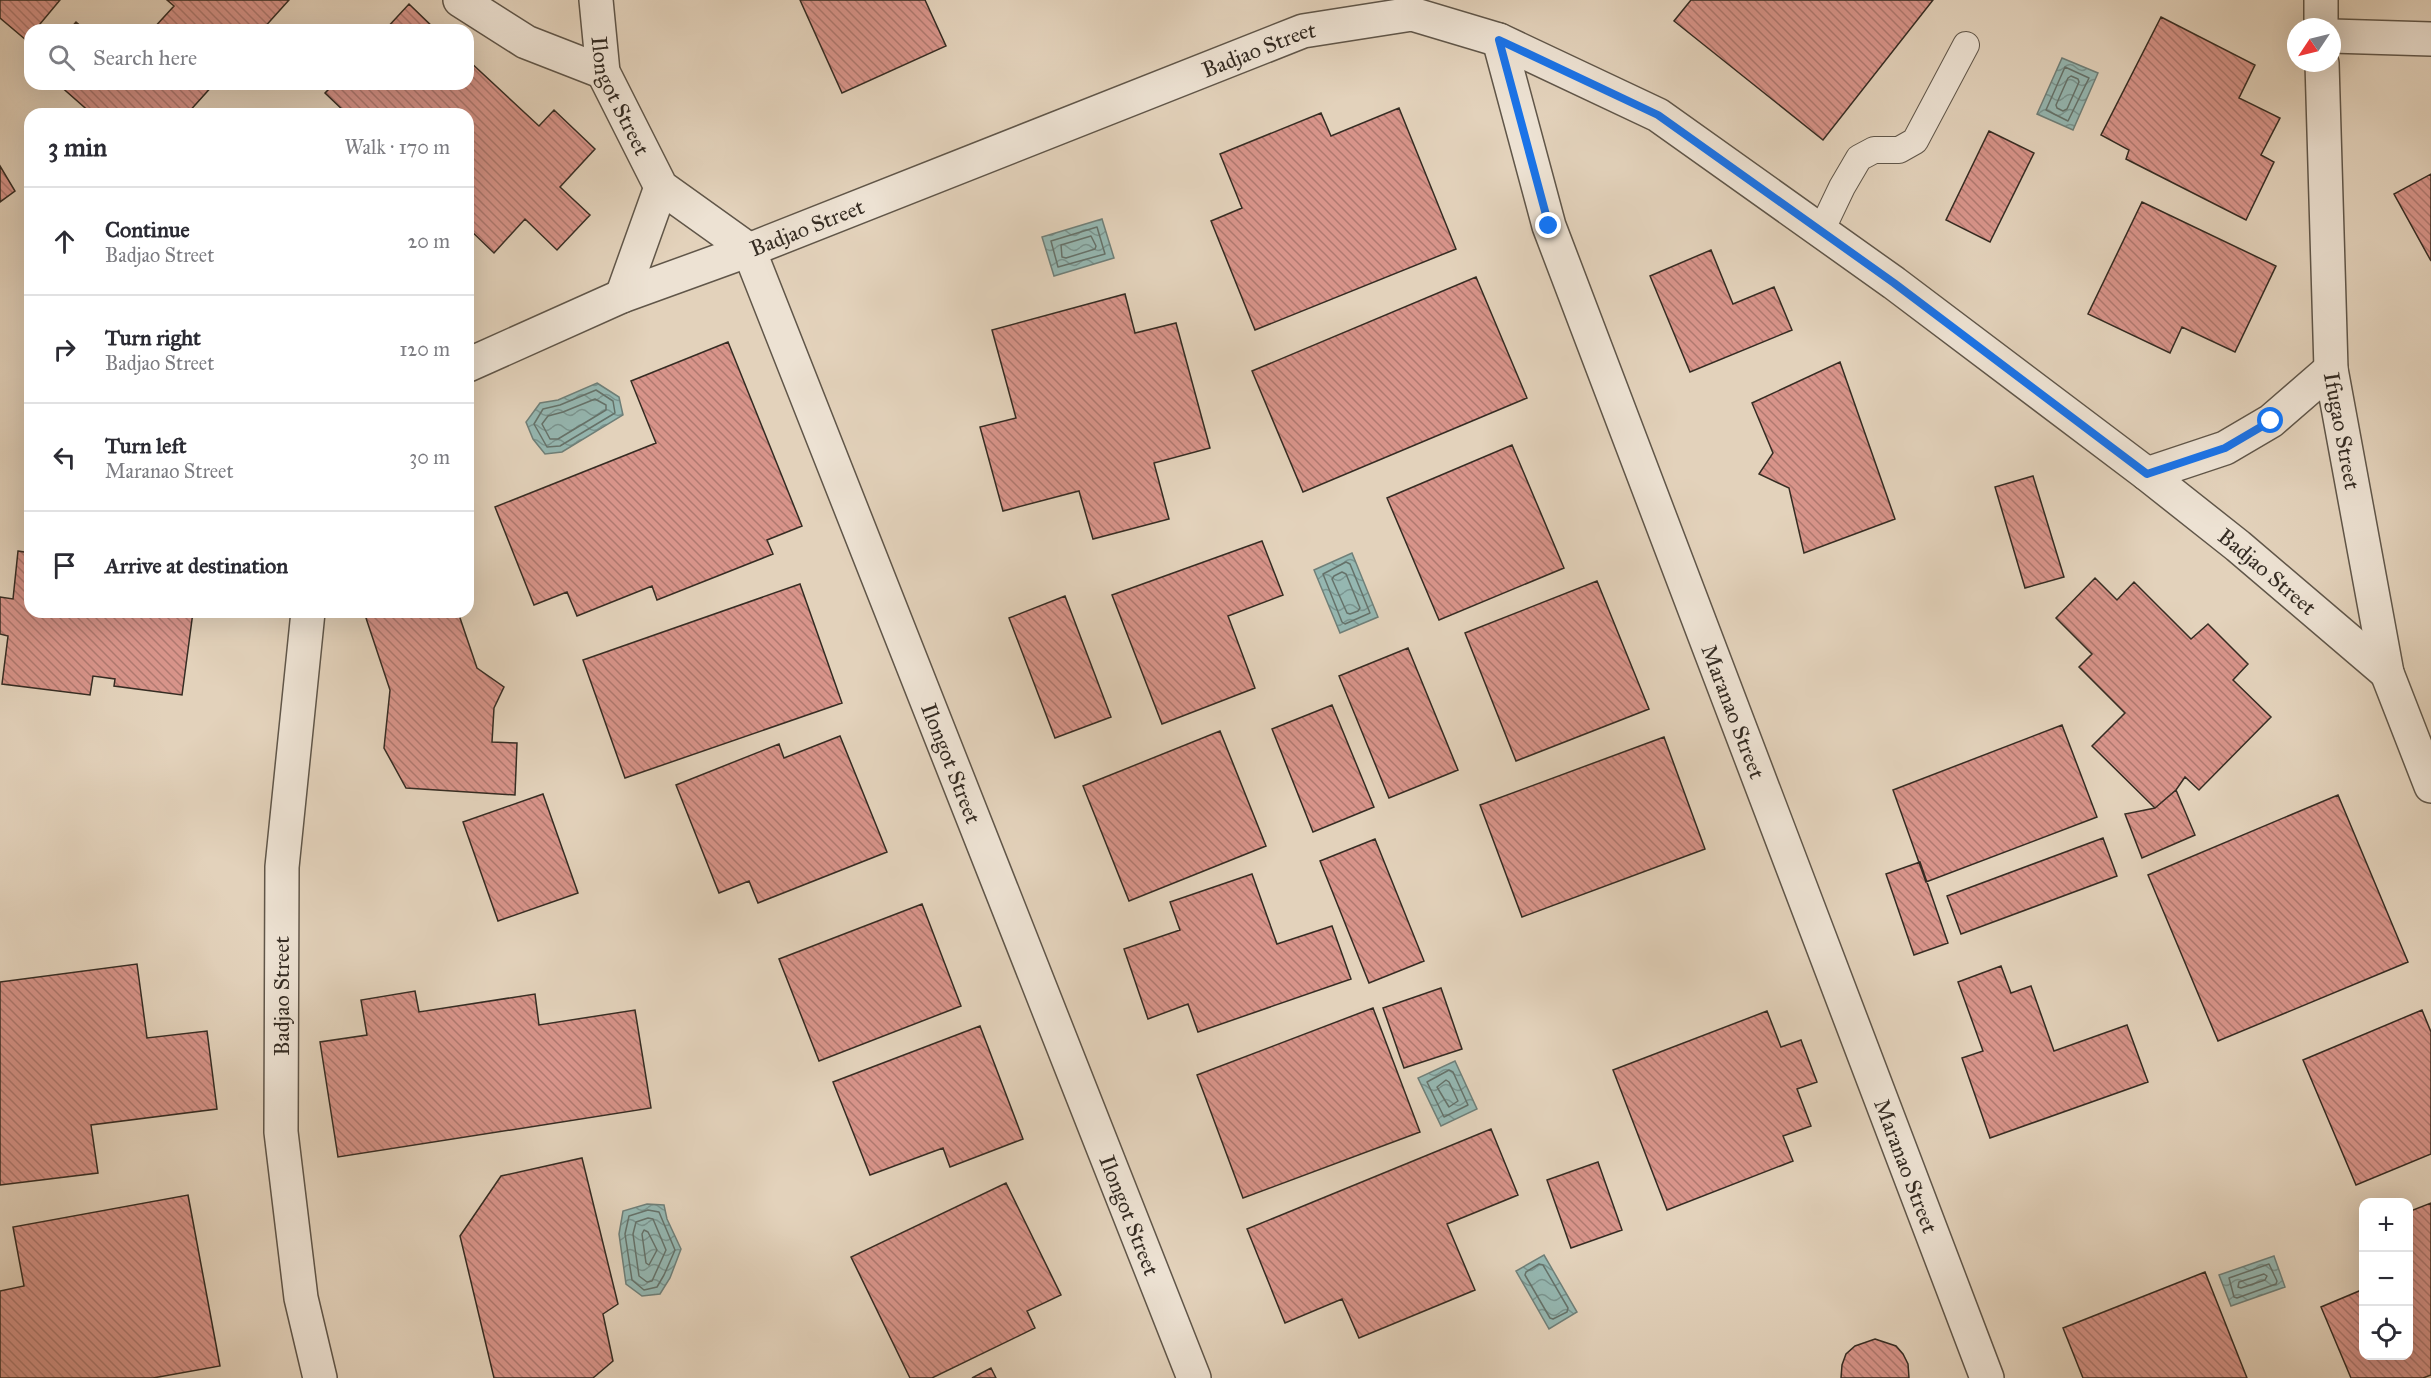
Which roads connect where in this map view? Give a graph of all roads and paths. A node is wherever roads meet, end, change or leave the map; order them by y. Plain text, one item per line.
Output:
1 (460, 0) edge
2 (596, 0) edge
3 (2321, 0) edge
4 (2321, 18) edge
5 (2341, 36) edge
6 (2431, 39) edge
7 (1499, 40) junction
8 (1966, 45) dead end
9 (603, 72) junction
10 (2322, 72) edge
11 (661, 187) junction
12 (1821, 231) junction
13 (749, 250) junction
14 (622, 296) junction
15 (474, 361) edge
16 (2331, 369) junction
17 (2147, 474) junction
18 (307, 618) edge
19 (2387, 673) junction
20 (2431, 786) edge
21 (320, 1378) edge
22 (1194, 1378) edge
23 (1987, 1378) edge

1 - 9 street
2 - 9 street, Ilongot Street
3 - 4 street
5 - 6 street
7 - 12 street, Badjao Street
7 - 13 street, Badjao Street
7 - 23 street, Maranao Street
8 - 12 lane
9 - 11 street, Ilongot Street
10 - 16 street, Ifugao Street
11 - 13 street, Ilongot Street
11 - 14 street
12 - 17 street, Badjao Street
13 - 14 street, Badjao Street
13 - 22 street, Ilongot Street
14 - 15 street, Badjao Street
16 - 17 street
16 - 19 street, Ifugao Street
17 - 19 street, Badjao Street
18 - 21 street, Badjao Street
19 - 20 street, Ifugao Street

